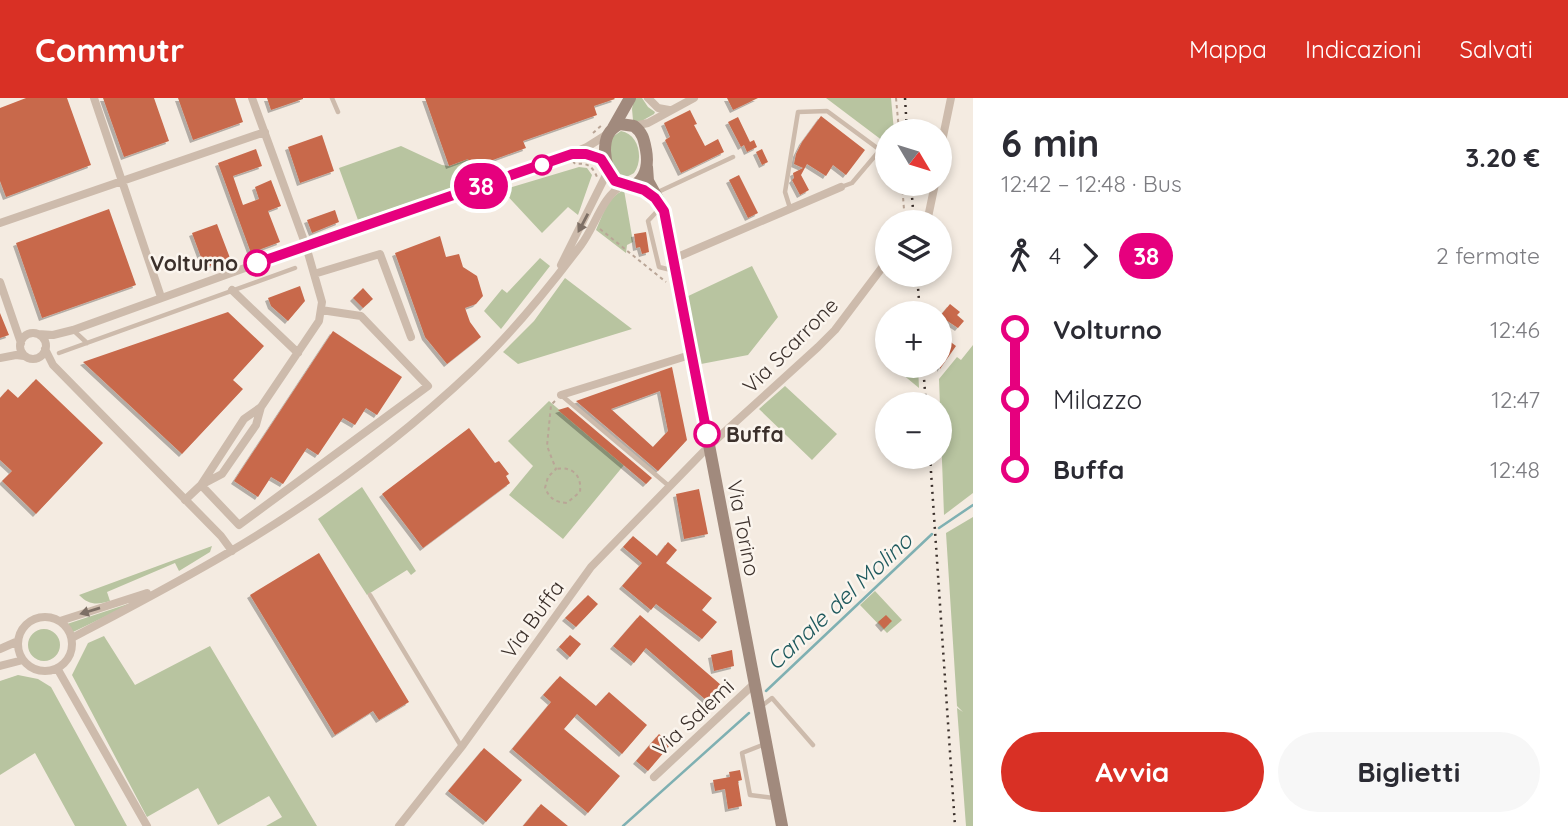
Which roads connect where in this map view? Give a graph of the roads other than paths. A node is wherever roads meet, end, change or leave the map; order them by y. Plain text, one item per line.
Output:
1 (94, 98) edge
2 (253, 98) edge
3 (332, 98) edge
4 (648, 98) edge
5 (694, 98) edge
6 (951, 98) edge
7 (629, 100) edge
8 (669, 110) junction
9 (338, 112) dead end
10 (659, 118) junction
11 (947, 119) edge
12 (633, 126) junction
13 (608, 128) junction
14 (265, 132) junction
15 (644, 142) junction
16 (572, 155) junction
17 (733, 157) dead end
18 (647, 167) junction
19 (604, 171) junction
20 (123, 182) junction
21 (627, 185) junction
22 (841, 187) joint
23 (656, 199) junction
24 (790, 209) junction
25 (0, 223) edge
26 (306, 246) junction
27 (674, 265) junction
28 (295, 268) dead end
29 (314, 274) junction
30 (557, 274) junction
31 (875, 277) edge
32 (0, 282) edge
33 (232, 290) junction
34 (161, 297) junction
35 (321, 310) junction
36 (15, 325) junction
37 (73, 330) junction
38 (62, 333) junction
39 (27, 334) junction
40 (38, 334) junction
41 (411, 337) dead end
42 (20, 343) junction
43 (87, 343) junction
44 (45, 348) junction
45 (59, 353) dead end
46 (298, 353) junction
47 (690, 355) junction
48 (4, 356) edge
49 (26, 357) junction
50 (37, 358) junction
51 (53, 365) junction
52 (561, 395) joint
53 (709, 446) junction
54 (201, 485) junction
55 (669, 486) junction
56 (185, 500) junction
57 (232, 551) junction
58 (167, 587) junction
59 (370, 595) dead end
60 (60, 621) junction
61 (72, 638) junction
62 (18, 641) junction
63 (0, 649) edge
64 (23, 660) junction
65 (0, 666) edge
66 (57, 668) junction
67 (755, 683) junction
68 (759, 707) junction
69 (766, 744) junction
70 (813, 746) dead end
71 (461, 747) junction
72 (654, 777) dead end
73 (776, 798) junction
74 (146, 826) edge
75 (399, 826) edge
76 (782, 826) edge

1 - 20 street
2 - 14 street
3 - 9 lane
4 - 8 street
5 - 8 street
6 - 11 street
7 - 12 main road
7 - 13 main road
8 - 10 street
10 - 12 street
10 - 15 street
12 - 13 main road
12 - 15 main road
13 - 16 street
13 - 19 main road
14 - 20 street
14 - 26 street
15 - 18 main road
16 - 19 street
16 - 26 street
17 - 23 lane
18 - 21 main road
18 - 23 main road, Via Torino
19 - 21 main road
19 -> 30 street
20 - 25 street
20 - 34 street
21 - 23 main road
21 - 30 street
22 - 24 street
22 - 24 lane
23 - 27 main road, Via Torino
24 - 27 street
26 - 29 street
26 - 34 street
27 - 47 main road, Via Torino
28 - 33 lane
29 - 35 street
29 - 41 street
30 - 57 street
31 - 53 street, Via Scarrone
32 - 36 street
33 - 43 lane
33 - 46 street
34 - 37 street
35 - 46 street
35 - 54 street
36 - 39 street
36 - 42 street
37 - 38 street
37 - 43 lane
38 - 40 street
38 - 44 street
39 - 40 street
39 - 42 street
40 - 44 street
42 - 48 street
42 - 49 street
43 - 45 lane
44 - 50 street
44 - 51 street
46 - 54 street
47 - 52 street
47 - 53 main road, Via Torino
48 - 49 street
49 - 50 street
50 - 51 street
51 - 56 street
52 - 55 lane
53 - 55 street, Via Buffa
53 - 67 main road, Via Torino
54 - 56 street
55 - 71 street, Via Buffa
56 - 57 street
57 - 58 street
58 -> 60 street
58 - 61 street
59 - 71 lane
60 - 61 street
60 - 62 street
61 - 66 street
62 - 63 street
62 - 64 street
64 - 65 street
64 - 66 street
66 - 74 street
67 - 68 main road, Via Torino
67 - 72 street, Via Salemi
68 - 69 main road, Via Torino
68 - 70 lane
69 - 73 main road, Via Torino
69 - 73 lane
71 - 75 street, Via Buffa
73 - 76 main road, Via Torino

